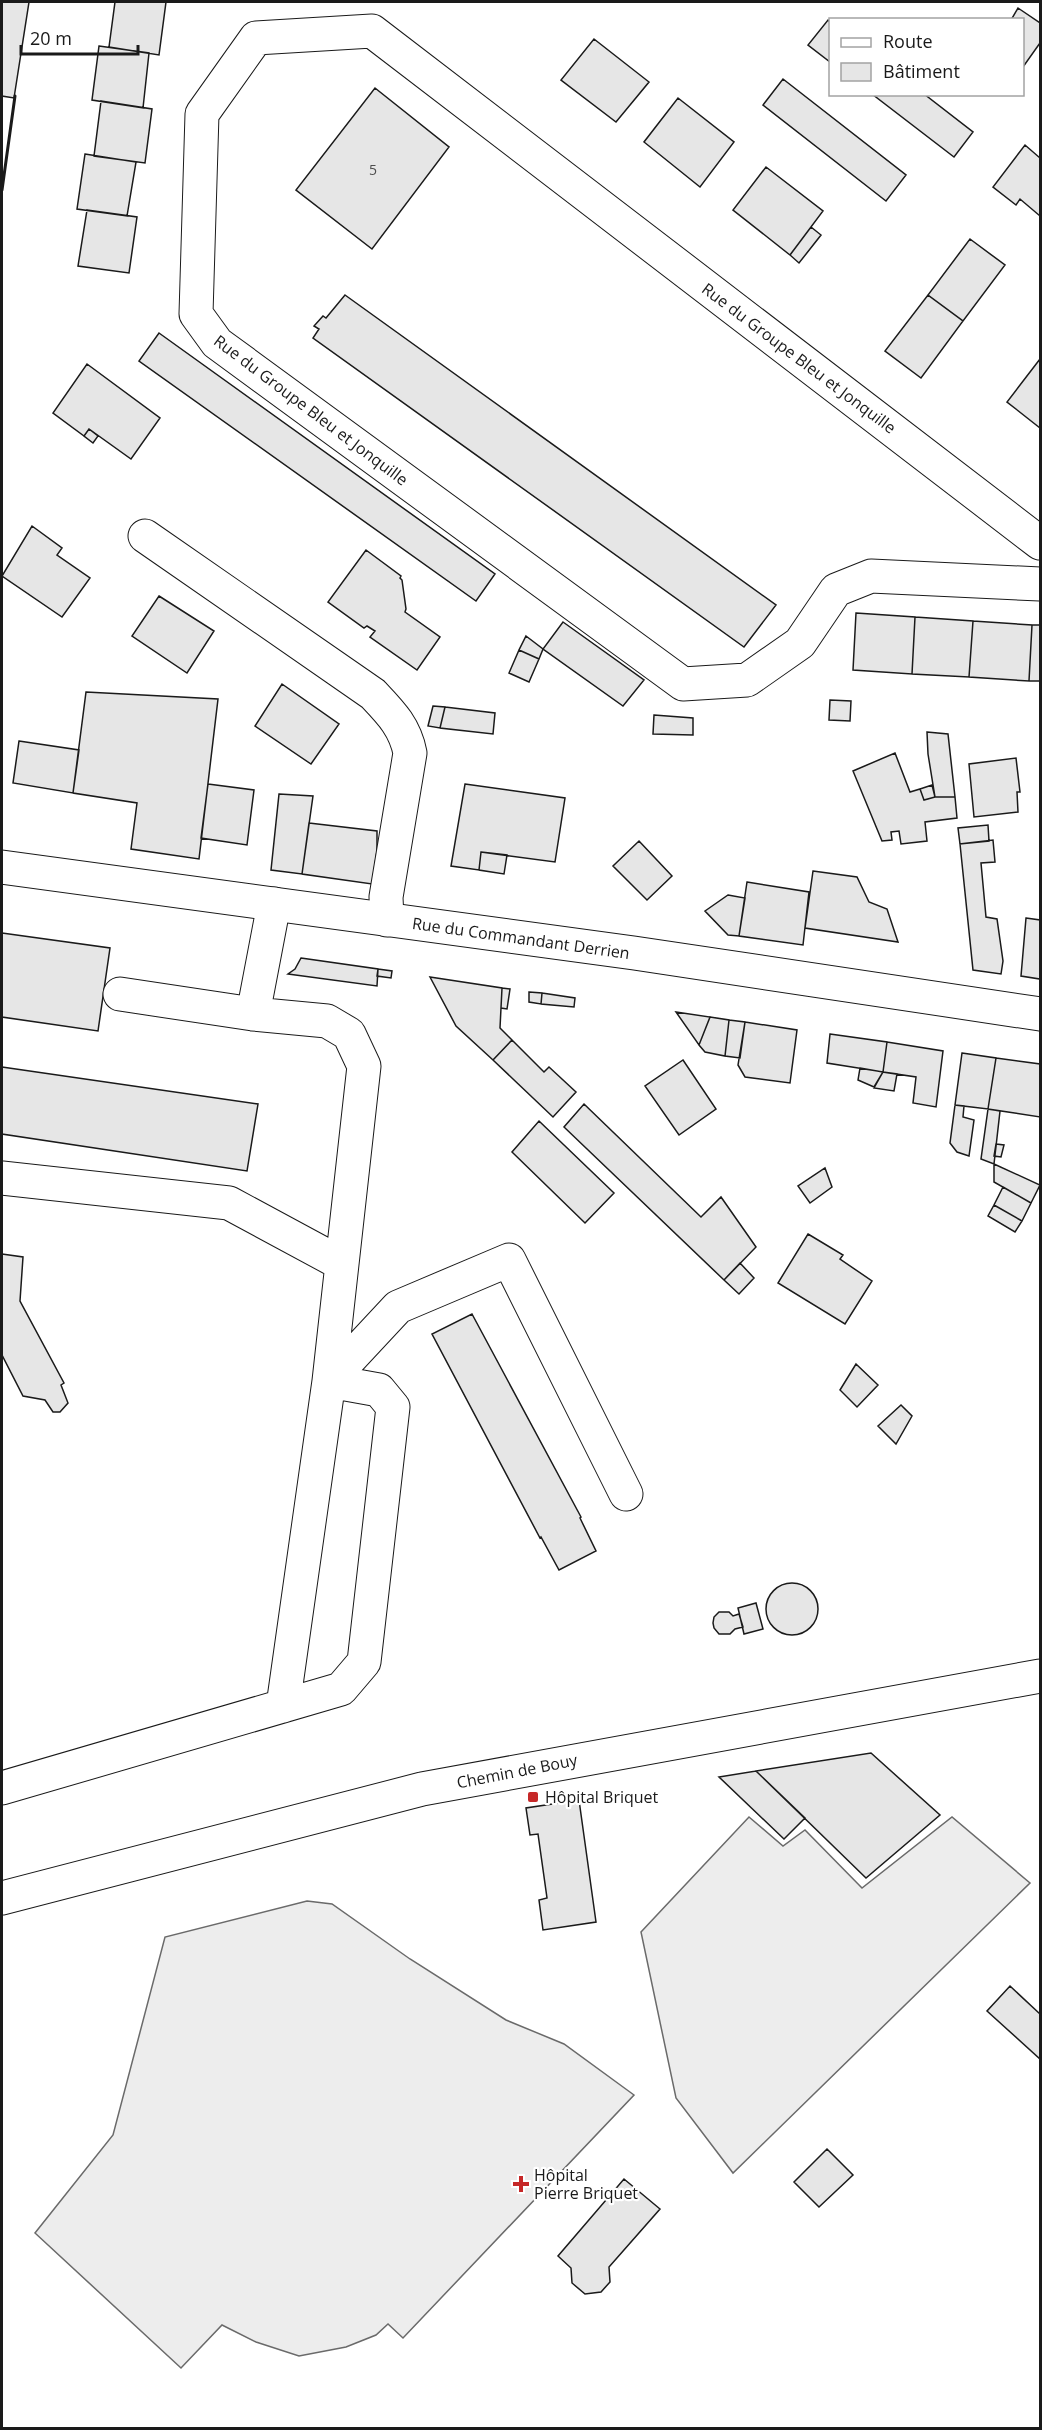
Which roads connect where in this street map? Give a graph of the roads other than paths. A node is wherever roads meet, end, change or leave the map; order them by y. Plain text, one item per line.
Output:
1 (145, 536) dead end
2 (1041, 543) edge
3 (1041, 584) edge
4 (2, 867) edge
5 (274, 904) junction
6 (387, 920) junction
7 (120, 994) dead end
8 (253, 1014) junction
9 (1041, 1014) edge
10 (2, 1178) edge
11 (342, 1264) junction
12 (329, 1381) junction
13 (626, 1494) dead end
14 (1041, 1676) edge
15 (283, 1706) junction
16 (2, 1788) edge
17 (2, 1898) edge

1 - 6 street
2 - 3 street, Rue du Groupe Bleu et Jonquille
4 - 5 street, Rue du Commandant Derrien
5 - 6 street, Rue du Commandant Derrien
5 - 8 street
6 - 9 street, Rue du Commandant Derrien
7 - 8 street
8 - 11 street
10 - 11 street
11 - 12 street
12 - 13 street
12 - 15 street
12 - 15 street
14 - 17 street, Chemin de Bouy
15 - 16 street

